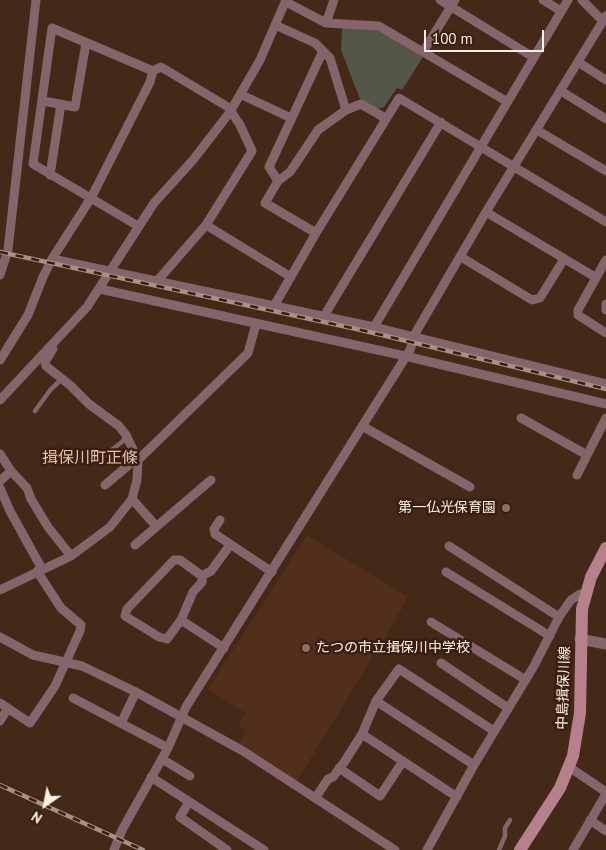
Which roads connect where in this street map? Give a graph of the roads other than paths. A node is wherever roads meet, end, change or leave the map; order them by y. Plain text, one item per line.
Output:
1 (36, 0) edge
2 (334, 0) edge
3 (440, 0) edge
4 (543, 0) edge
5 (568, 0) edge
6 (582, 0) edge
7 (286, 1) edge
8 (453, 3) edge
9 (561, 11) junction
10 (605, 18) edge
11 (326, 23) junction
12 (275, 26) junction
13 (86, 43) junction
14 (323, 50) junction
15 (423, 52) junction
16 (533, 57) junction
17 (578, 62) junction
18 (153, 71) junction
19 (606, 80) edge
20 (561, 91) junction
21 (242, 95) junction
22 (43, 101) junction
23 (506, 101) junction
24 (61, 104) junction
25 (346, 110) junction
26 (230, 112) junction
27 (290, 118) junction
28 (385, 118) junction
29 (606, 119) edge
30 (441, 122) junction
31 (538, 130) junction
32 (480, 146) junction
33 (515, 167) junction
34 (606, 171) edge
35 (50, 175) junction
36 (278, 181) junction
37 (91, 198) junction
38 (486, 212) junction
39 (606, 222) edge
40 (206, 225) junction
41 (138, 226) junction
42 (316, 233) junction
43 (461, 257) junction
44 (52, 259) junction
45 (564, 259) junction
46 (606, 260) edge
47 (111, 272) junction
48 (0, 275) edge
49 (291, 277) junction
50 (596, 277) junction
51 (158, 280) junction
52 (100, 289) junction
53 (606, 304) edge
54 (274, 306) junction
55 (606, 310) edge
56 (326, 317) junction
57 (256, 324) junction
58 (374, 327) junction
59 (606, 333) edge
60 (414, 336) junction
61 (55, 342) junction
62 (405, 356) junction
63 (0, 360) edge
64 (62, 379) junction
65 (606, 384) edge
66 (0, 400) edge
67 (606, 404) edge
68 (35, 411) dead end
69 (521, 418) dead end
70 (606, 418) edge
71 (362, 426) junction
72 (126, 435) junction
73 (0, 454) edge
74 (587, 455) junction
75 (138, 459) junction
76 (98, 462) dead end
77 (11, 471) junction
78 (577, 475) dead end
79 (211, 480) dead end
80 (0, 481) edge
81 (105, 485) dead end
82 (470, 487) dead end
83 (0, 488) edge
84 (132, 499) junction
85 (220, 520) dead end
86 (156, 526) junction
87 (135, 545) dead end
88 (230, 545) junction
89 (449, 546) dead end
90 (605, 551) edge
91 (70, 556) junction
92 (40, 570) junction
93 (272, 572) junction
94 (446, 572) dead end
95 (202, 576) junction
96 (0, 590) edge
97 (585, 594) junction
98 (559, 617) junction
99 (181, 620) junction
100 (431, 622) dead end
101 (550, 636) junction
102 (0, 637) edge
103 (580, 639) junction
104 (606, 644) edge
105 (224, 648) junction
106 (66, 662) junction
107 (441, 663) dead end
108 (526, 680) junction
109 (136, 692) junction
110 (73, 698) dead end
111 (376, 701) junction
112 (4, 705) edge
113 (508, 708) junction
114 (181, 716) junction
115 (0, 721) edge
116 (121, 723) junction
117 (494, 731) junction
118 (362, 734) junction
119 (168, 748) junction
120 (162, 759) junction
121 (403, 761) junction
122 (474, 764) junction
123 (569, 767) junction
124 (340, 768) junction
125 (190, 776) dead end
126 (151, 777) junction
127 (606, 793) edge
128 (316, 797) junction
129 (457, 797) junction
130 (189, 802) junction
131 (510, 820) dead end
132 (590, 820) junction
133 (606, 831) edge
134 (114, 850) edge
135 (227, 850) edge
136 (264, 850) edge
137 (395, 850) edge
138 (427, 850) edge
139 (500, 850) edge
140 (520, 850) edge
141 (573, 850) edge

1 - 48 street
2 - 11 street
3 - 8 street
4 - 9 street
5 - 9 street
6 - 10 street
7 - 11 street
7 - 12 street
8 - 15 street
8 - 16 street
9 - 16 street
10 - 17 street
11 - 15 street
12 - 14 street
12 - 21 street
13 - 18 street
13 - 22 street
13 - 24 street
14 - 25 street
14 - 27 street
15 - 23 street
16 - 23 street
17 - 19 street
17 - 20 street
18 - 26 street
18 - 37 street
20 - 29 street
20 - 31 street
21 - 26 street
21 - 27 street
22 - 24 street
22 - 35 street
23 - 32 street
24 - 35 street
25 - 28 street
25 - 36 street
26 - 40 street
26 - 41 street
27 - 36 street
28 - 30 street
28 - 42 street
30 - 32 street
30 - 56 street
31 - 33 street
31 - 34 street
32 - 33 street
32 - 58 street
33 - 38 street
33 - 39 street
35 - 37 street
36 - 42 street
37 - 41 street
37 - 44 street
38 - 43 street
38 - 45 street
40 - 49 street
40 - 51 street
41 - 47 street
42 - 49 street
43 - 45 street
43 - 60 street
44 - 47 street
44 - 63 street
45 - 50 street
46 - 50 street
47 - 51 street
47 - 52 street
49 - 54 street
50 - 59 street
51 - 54 street
52 - 57 street
52 - 61 street
53 - 55 street
54 - 56 street
56 - 58 street
57 - 62 street
57 - 75 street
58 - 60 street
60 - 62 street
60 - 65 street
61 - 64 street
61 - 66 street
62 - 67 street
62 - 71 street
64 - 68 lane
64 - 72 street
69 - 74 street
70 - 74 street
71 - 82 street
71 - 93 street
72 - 75 street
72 - 76 lane
73 - 77 street
74 - 78 street
75 - 81 street
75 - 84 street
77 - 80 street
77 - 91 street
79 - 86 street
83 - 92 street
84 - 86 street
84 - 91 street
85 - 88 street
86 - 87 street
88 - 93 street
88 - 95 street
89 - 98 street
90 - 97 main road, 中島揖保川線
91 - 92 street
92 - 96 street
92 - 106 street
93 - 105 street
94 - 101 street
95 - 99 street
95 - 99 street
97 - 98 street
97 - 103 main road, 中島揖保川線
98 - 101 street
99 - 105 street
100 - 108 street
101 - 108 street
102 - 106 street
103 - 104 street
103 - 123 main road, 中島揖保川線
105 - 114 street
106 - 109 street
106 - 112 street
107 - 113 street
108 - 113 street
109 - 114 street
109 - 116 street
110 - 116 street
111 - 117 street
111 - 118 street
111 - 122 street
112 - 115 street
113 - 117 street
114 - 119 street
114 - 128 street
116 - 119 street
117 - 122 street
118 - 121 street
118 - 124 street
119 - 120 street
120 - 125 street
120 - 126 street
121 - 124 street
121 - 129 street
122 - 129 street
123 - 127 street
123 - 140 main road, 中島揖保川線
124 - 128 street
126 - 130 street
126 - 134 street
127 - 132 street
128 - 137 street
129 - 138 street
130 - 135 street
130 - 136 street
131 - 139 lane
132 - 133 street
132 - 141 street

